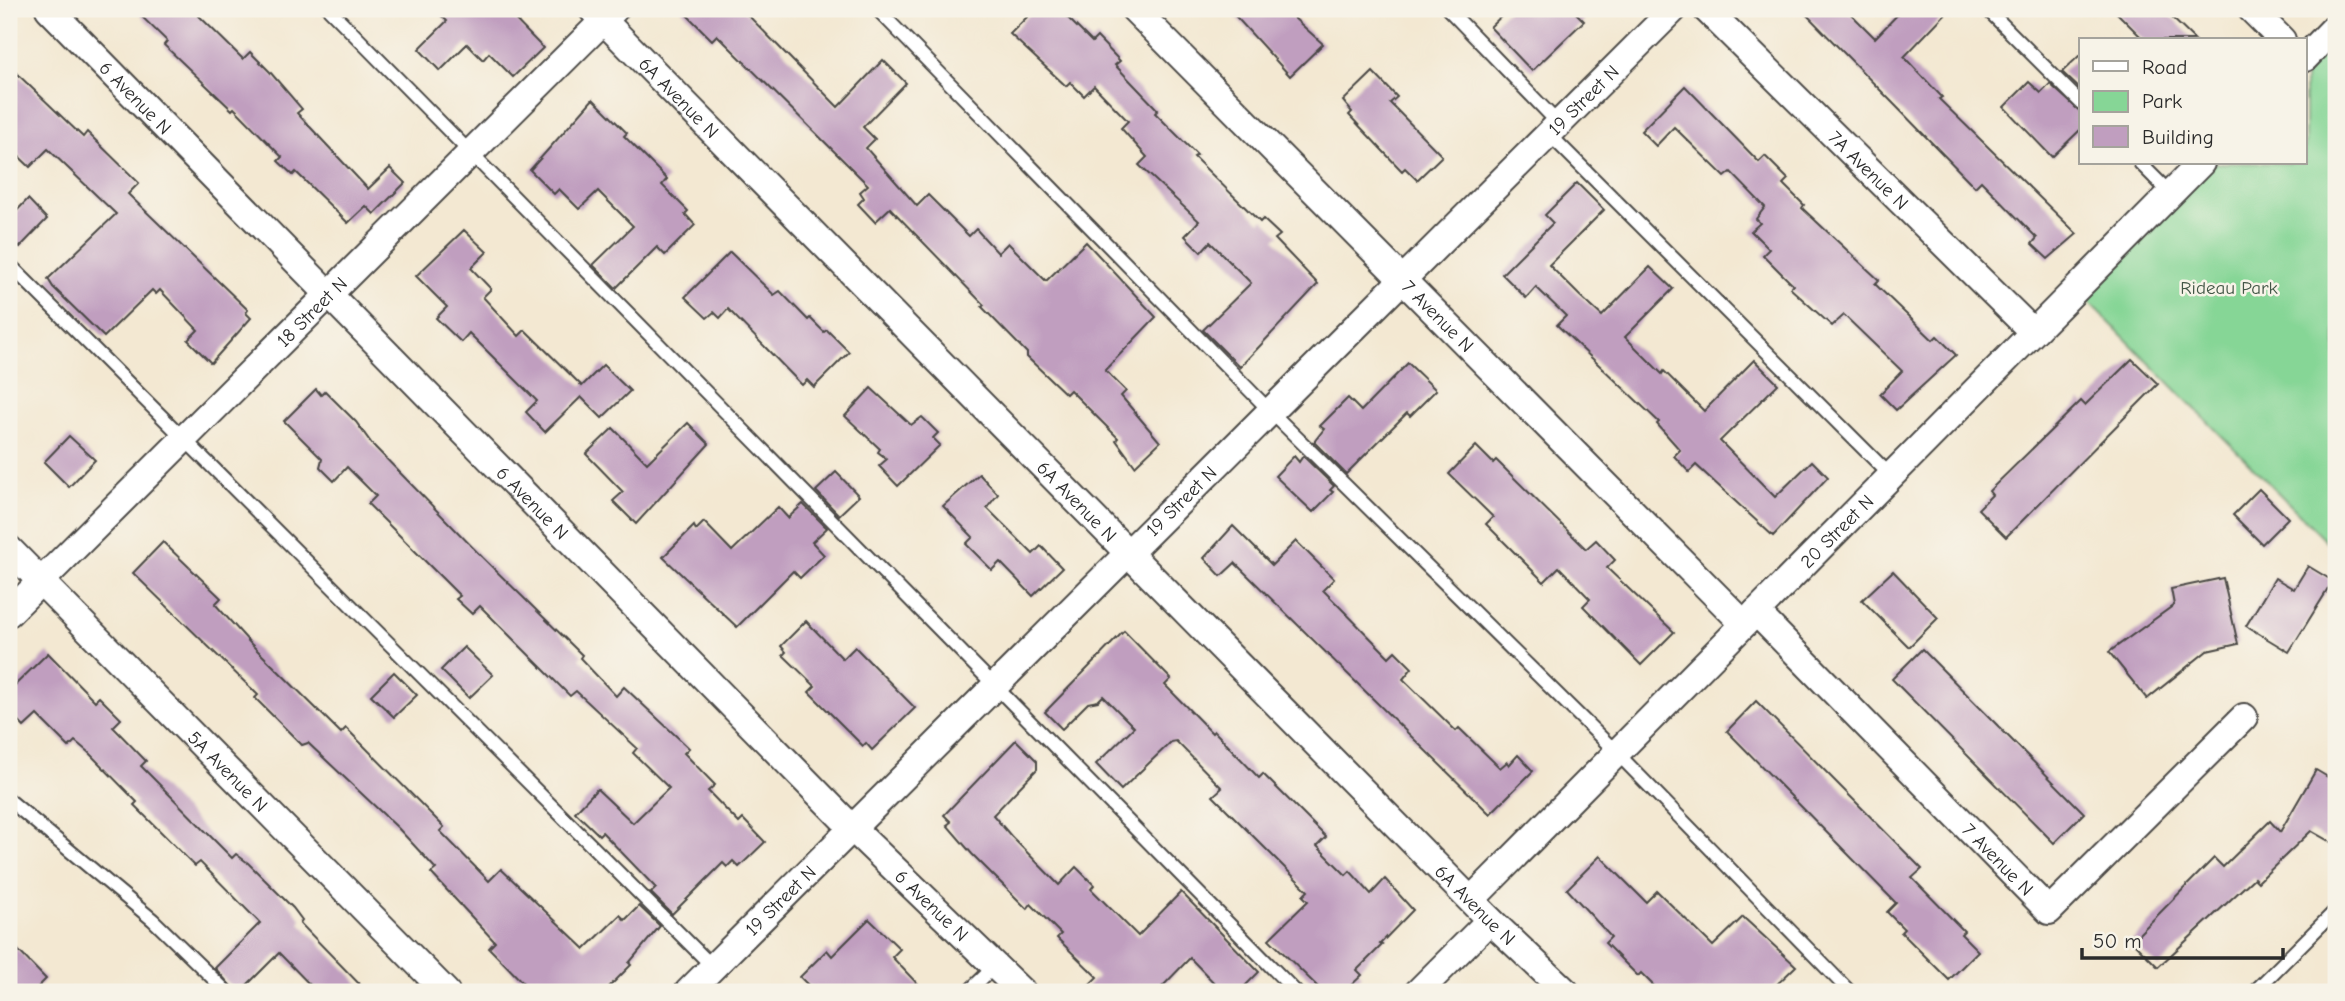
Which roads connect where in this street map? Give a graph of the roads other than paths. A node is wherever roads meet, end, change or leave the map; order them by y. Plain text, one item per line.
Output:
1 (49, 9) edge
2 (329, 9) edge
3 (877, 9) edge
4 (1134, 9) edge
5 (1448, 9) edge
6 (1674, 9) edge
7 (1706, 9) edge
8 (1987, 9) edge
9 (2251, 9) edge
10 (603, 13) edge
11 (2336, 26) edge
12 (2280, 38) edge
13 (2306, 57) edge
14 (2079, 101) edge
15 (1553, 128) junction
16 (472, 152) junction
17 (2141, 164) edge
18 (2200, 164) edge
19 (2171, 194) junction
20 (9, 264) edge
21 (1402, 279) junction
22 (329, 294) junction
23 (2033, 332) junction
24 (1270, 411) junction
25 (182, 440) junction
26 (1891, 476) junction
27 (9, 549) edge
28 (1129, 552) junction
29 (40, 581) junction
30 (9, 613) edge
31 (1750, 618) junction
32 (994, 686) junction
33 (2244, 717) dead end
34 (1617, 753) junction
35 (9, 800) edge
36 (852, 828) junction
37 (1472, 899) junction
38 (2336, 910) edge
39 (1490, 920) junction
40 (995, 966) junction
41 (713, 967) junction
42 (227, 992) edge
43 (446, 992) edge
44 (688, 992) edge
45 (968, 992) edge
46 (1022, 992) edge
47 (1296, 992) edge
48 (1418, 992) edge
49 (1566, 992) edge
50 (1850, 992) edge
51 (2254, 992) edge

1 - 22 street, 6 Avenue N
2 - 16 lane
3 - 24 lane
4 - 21 street, 7 Avenue N
5 - 15 lane
6 - 15 street, 19 Street N
7 - 23 street, 7A Avenue N
8 - 14 lane
9 - 12 street
10 - 16 street, 18 Street N
10 - 28 street, 6A Avenue N
11 - 13 street
15 - 21 street, 19 Street N
15 - 26 lane
16 - 22 street, 18 Street N
16 - 32 lane
17 - 19 lane
18 - 19 street, 20 Street N
19 - 23 street, 20 Street N
20 - 25 lane
21 - 24 street, 19 Street N
21 - 31 street, 7 Avenue N
22 - 25 street, 18 Street N
22 - 36 street, 6 Avenue N
23 - 26 street, 20 Street N
24 - 28 street, 19 Street N
24 - 34 lane
25 - 29 street, 18 Street N
25 - 41 lane
26 - 31 street, 20 Street N
27 - 29 street, 5A Avenue N
28 - 32 street, 19 Street N
28 - 37 street, 6A Avenue N
29 - 30 street, 18 Street N
29 - 43 street, 5A Avenue N
31 - 33 street, 7 Avenue N
31 - 34 street, 20 Street N
32 - 36 street, 19 Street N
32 - 47 lane
34 - 37 street, 20 Street N
34 - 50 lane
35 - 42 lane
36 - 40 street, 6 Avenue N
36 - 41 street, 19 Street N
37 - 39 street, 6A Avenue N
38 - 51 lane
39 - 48 street
39 - 49 street, 6A Avenue N
40 - 45 lane
40 - 46 street, 6 Avenue N
41 - 44 street, 19 Street N

